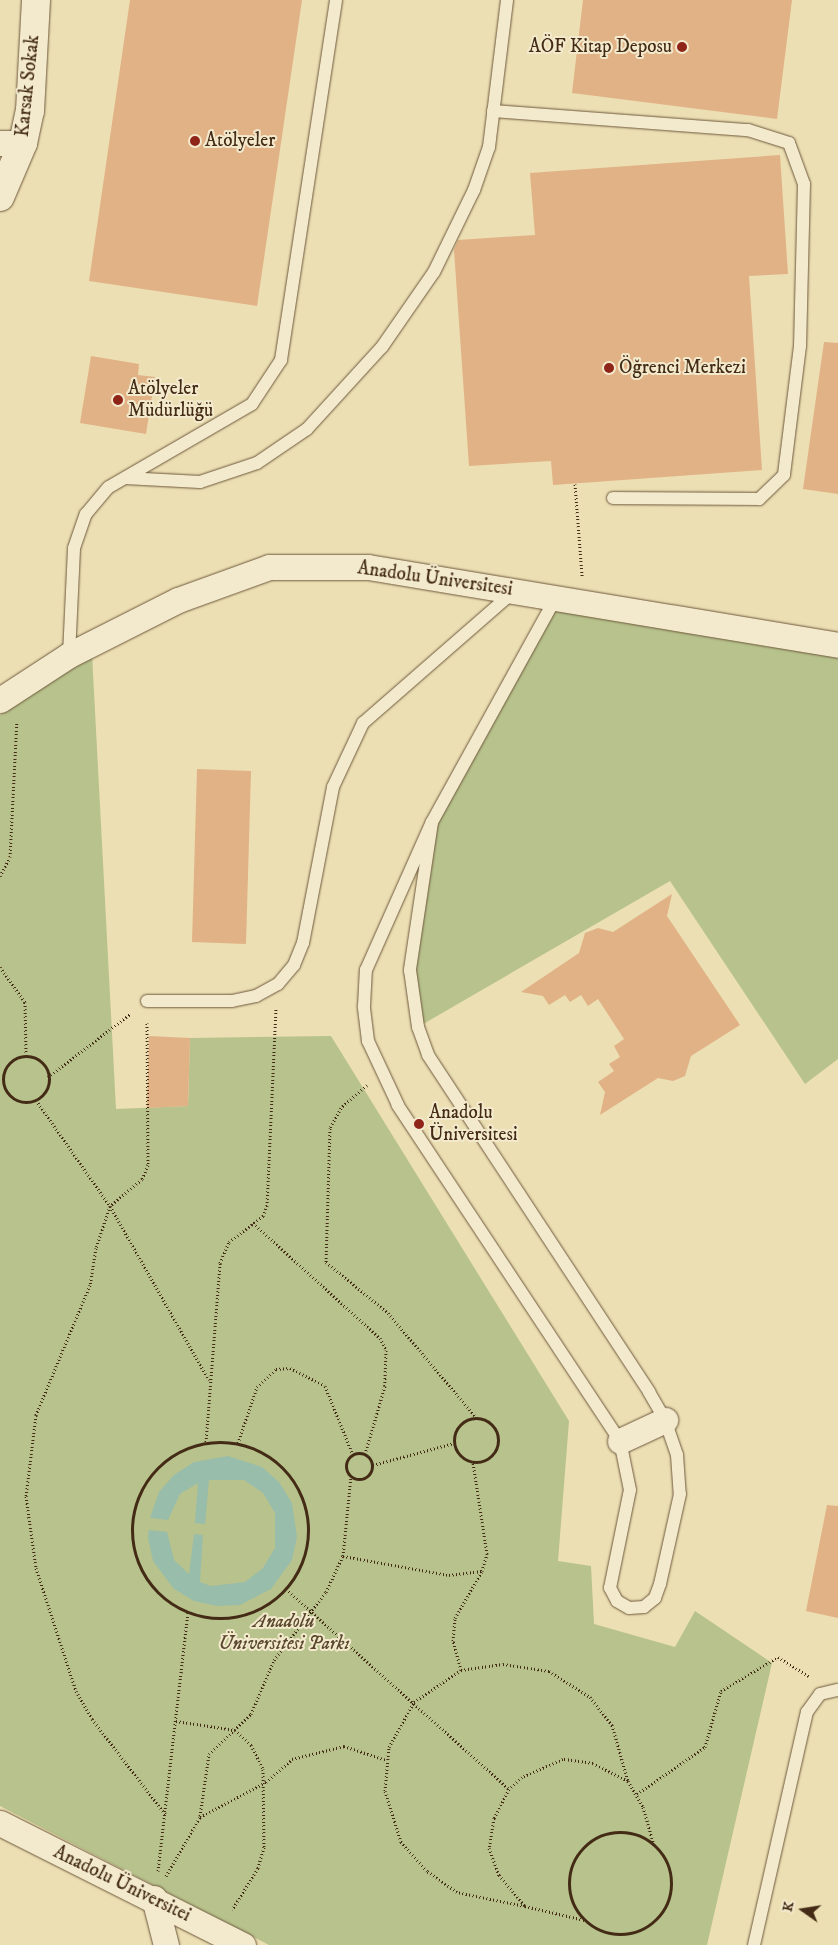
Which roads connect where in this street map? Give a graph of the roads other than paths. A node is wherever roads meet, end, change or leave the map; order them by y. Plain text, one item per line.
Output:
1 (36, 0) edge
2 (336, 0) edge
3 (507, 0) edge
4 (494, 111) junction
5 (12, 143) edge
6 (0, 197) edge
7 (125, 478) junction
8 (613, 498) dead end
9 (514, 590) junction
10 (556, 597) junction
11 (838, 645) edge
12 (69, 655) junction
13 (9, 694) edge
14 (432, 822) junction
15 (146, 1001) road end
16 (665, 1420) junction
17 (620, 1441) junction
18 (834, 1690) edge
19 (0, 1823) edge
20 (154, 1898) junction
21 (166, 1945) edge
22 (244, 1945) edge
23 (754, 1945) edge

1 - 5 main road, Karsak Sokak
2 - 7 lane
3 - 4 lane
4 - 7 lane
4 - 8 lane
5 - 6 main road, Karsak Sokak
7 - 12 lane
9 - 10 street, Anadolu Üniversitesi
9 - 12 street, Anadolu Üniversitesi
9 - 15 lane
10 - 11 street, Anadolu Üniversitesi
10 - 14 lane
12 - 13 street, Anadolu Üniversitesi
14 - 16 lane
14 - 17 lane
16 - 17 street
16 - 17 lane
18 - 23 lane
19 - 20 street, Anadolu Üniversitei
20 - 21 street
20 - 22 street, Anadolu Üniversitei

